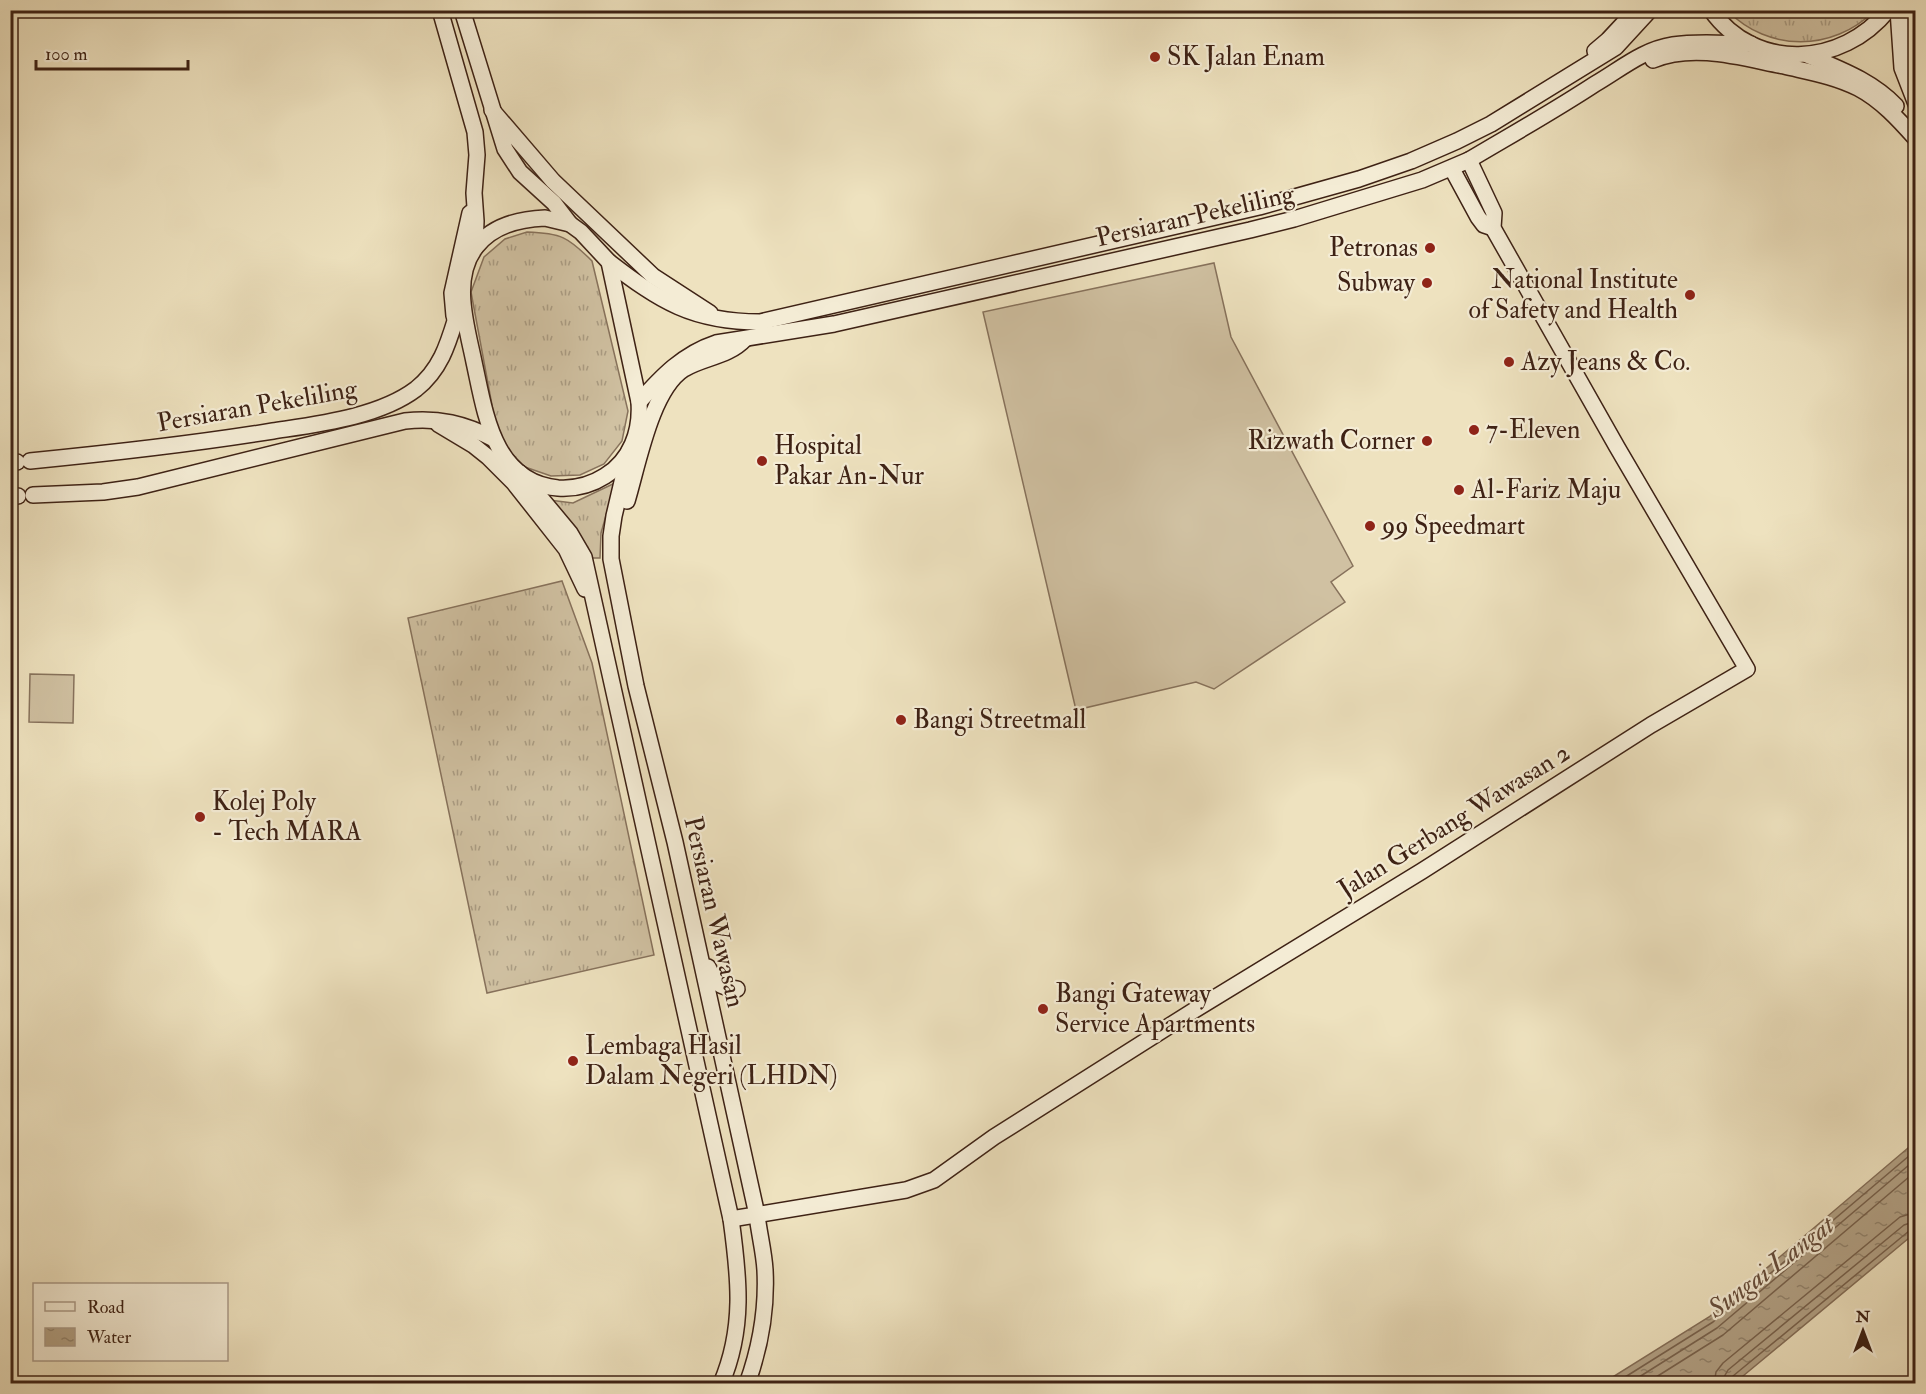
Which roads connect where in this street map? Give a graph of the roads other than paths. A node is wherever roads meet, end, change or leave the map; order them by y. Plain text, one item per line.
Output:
1 (440, 10) edge
2 (462, 10) edge
3 (1636, 10) edge
4 (1650, 10) edge
5 (1710, 10) edge
6 (1888, 10) edge
7 (1898, 10) edge
8 (1911, 10) edge
9 (1751, 45) junction
10 (1807, 55) junction
11 (1916, 81) edge
12 (1597, 83) junction
13 (1548, 89) junction
14 (1916, 104) edge
15 (492, 110) junction
16 (1916, 129) edge
17 (1916, 139) edge
18 (1469, 160) junction
19 (1452, 169) junction
20 (474, 193) junction
21 (570, 224) junction
22 (1493, 228) junction
23 (475, 248) junction
24 (609, 261) junction
25 (463, 295) junction
26 (455, 318) junction
27 (720, 319) junction
28 (745, 339) junction
29 (639, 402) junction
30 (427, 419) junction
31 (494, 439) junction
32 (629, 452) junction
33 (19, 462) edge
34 (520, 473) junction
35 (20, 496) edge
36 (611, 559) junction
37 (596, 611) junction
38 (699, 951) junction
39 (737, 989) dead end
40 (751, 1189) junction
41 (780, 1211) junction
42 (757, 1215) junction
43 (731, 1219) junction
44 (761, 1242) junction
45 (721, 1383) edge
46 (747, 1383) edge

1 - 20 main road
2 - 15 main road, Persiaran Pekeliling
3 - 13 main road
4 - 13 main road, Persiaran Pekeliling
5 - 9 main road
6 - 10 main road
7 - 14 main road
8 - 11 main road
9 - 10 main road
9 - 12 main road, Persiaran Pekeliling
10 - 16 main road
12 - 17 main road
12 - 18 main road, Persiaran Pekeliling
13 - 27 main road, Persiaran Pekeliling
15 - 21 main road, Persiaran Pekeliling
15 - 27 main road
18 - 19 main road, Persiaran Pekeliling
18 - 22 main road, Jalan Gerbang Wawasan 2
19 - 22 main road, Jalan Gerbang Wawasan 2
19 - 28 main road, Persiaran Pekeliling
20 - 23 main road
20 - 26 main road
21 - 23 main road
21 - 24 main road, Persiaran Pekeliling
22 - 41 main road, Jalan Gerbang Wawasan 2
23 - 25 main road
24 - 27 main road, Persiaran Pekeliling
24 - 29 main road, Persiaran Wawasan
25 - 26 main road, Persiaran Pekeliling
25 - 31 main road, Persiaran Wawasan
26 - 33 main road, Persiaran Pekeliling
28 - 29 main road, Persiaran Pekeliling
28 - 36 main road
29 - 32 main road, Persiaran Wawasan
30 - 31 main road, Persiaran Pekeliling
30 - 35 main road, Persiaran Pekeliling
30 - 37 main road
31 - 34 main road, Persiaran Wawasan
32 - 34 main road
32 - 36 main road, Persiaran Wawasan
34 - 37 main road, Persiaran Wawasan
36 - 38 main road, Persiaran Wawasan
37 - 43 main road, Persiaran Wawasan
38 - 39 main road
38 - 40 main road, Persiaran Wawasan
40 - 41 main road
40 - 42 main road, Persiaran Wawasan
41 - 42 main road, Jalan Gerbang Wawasan 2
41 - 44 main road
42 - 43 main road, Jalan Gerbang Wawasan 2
42 - 44 main road, Persiaran Wawasan
43 - 45 main road, Persiaran Wawasan
44 - 46 main road, Persiaran Wawasan

